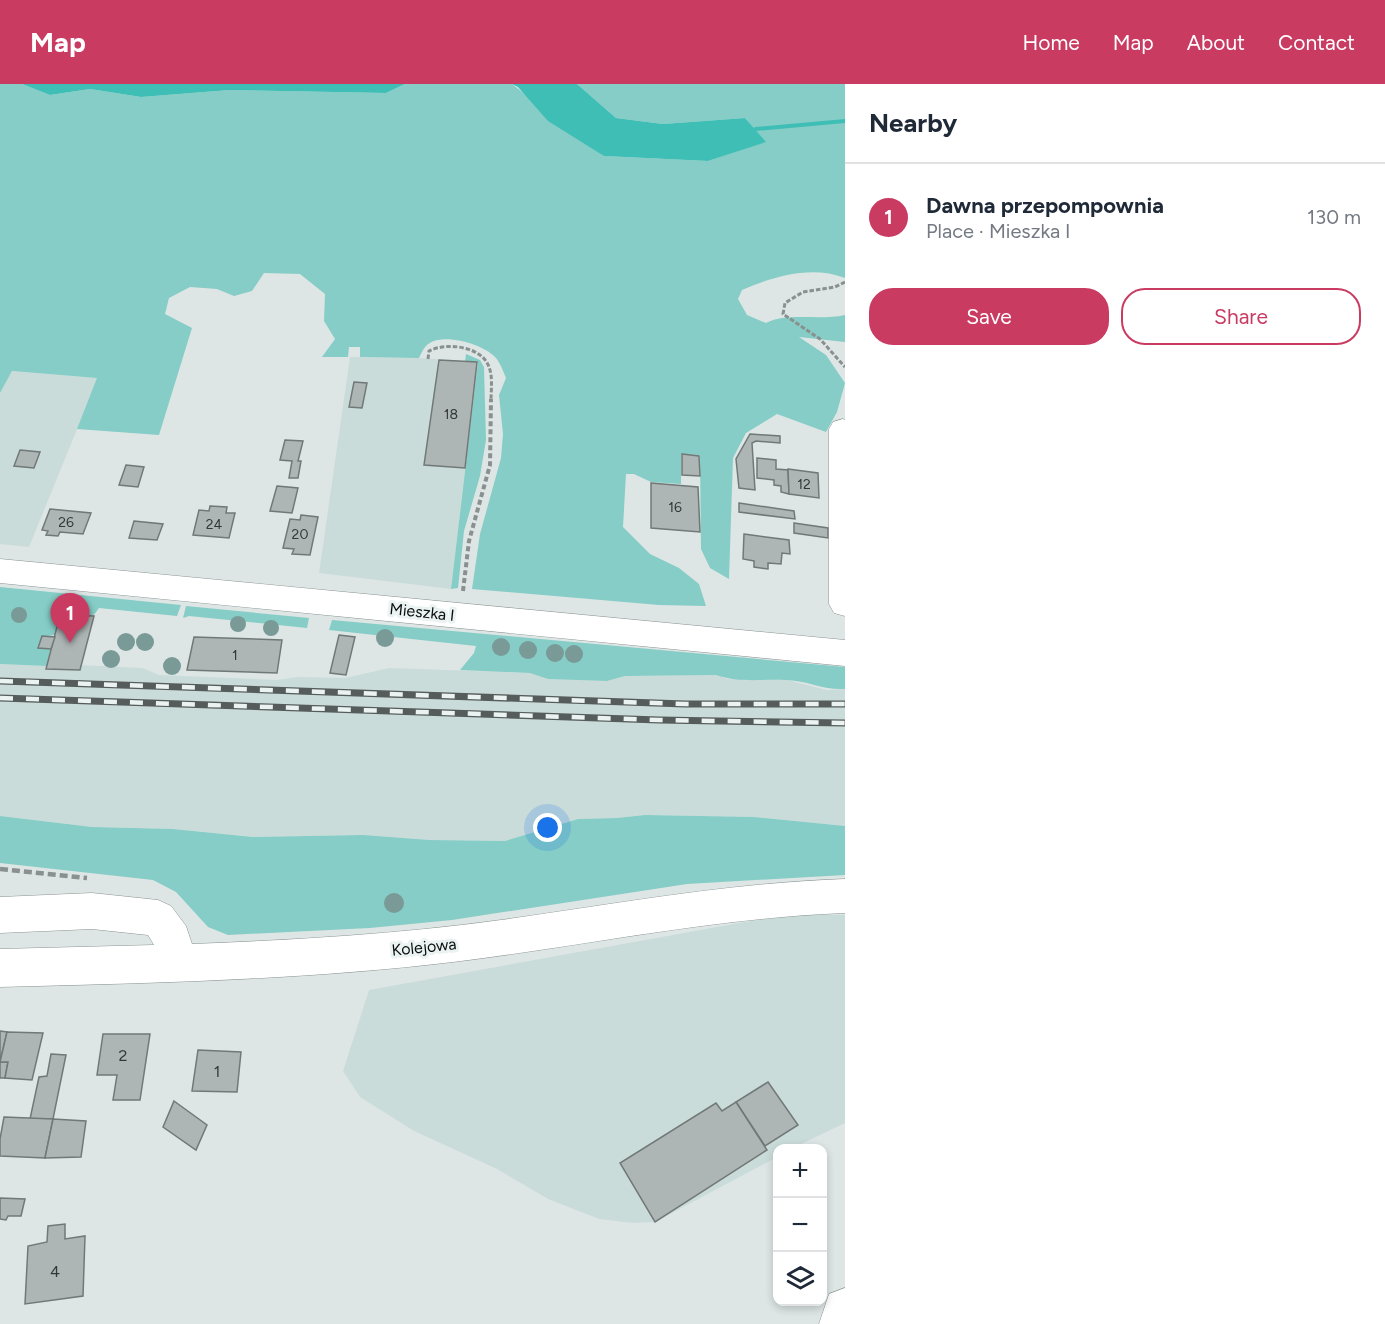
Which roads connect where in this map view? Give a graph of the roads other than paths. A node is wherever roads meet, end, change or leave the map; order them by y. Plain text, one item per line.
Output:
1 (843, 429) dead end
2 (0, 571) edge
3 (845, 604) edge
4 (845, 653) edge
5 (845, 896) edge
6 (0, 915) edge
7 (174, 963) junction
8 (0, 968) edge
9 (845, 1310) edge
10 (841, 1324) edge

1 - 3 street
2 - 4 street, Mieszka I
5 - 7 street, Kolejowa
6 - 7 street
7 - 8 street, Kolejowa
9 - 10 street

